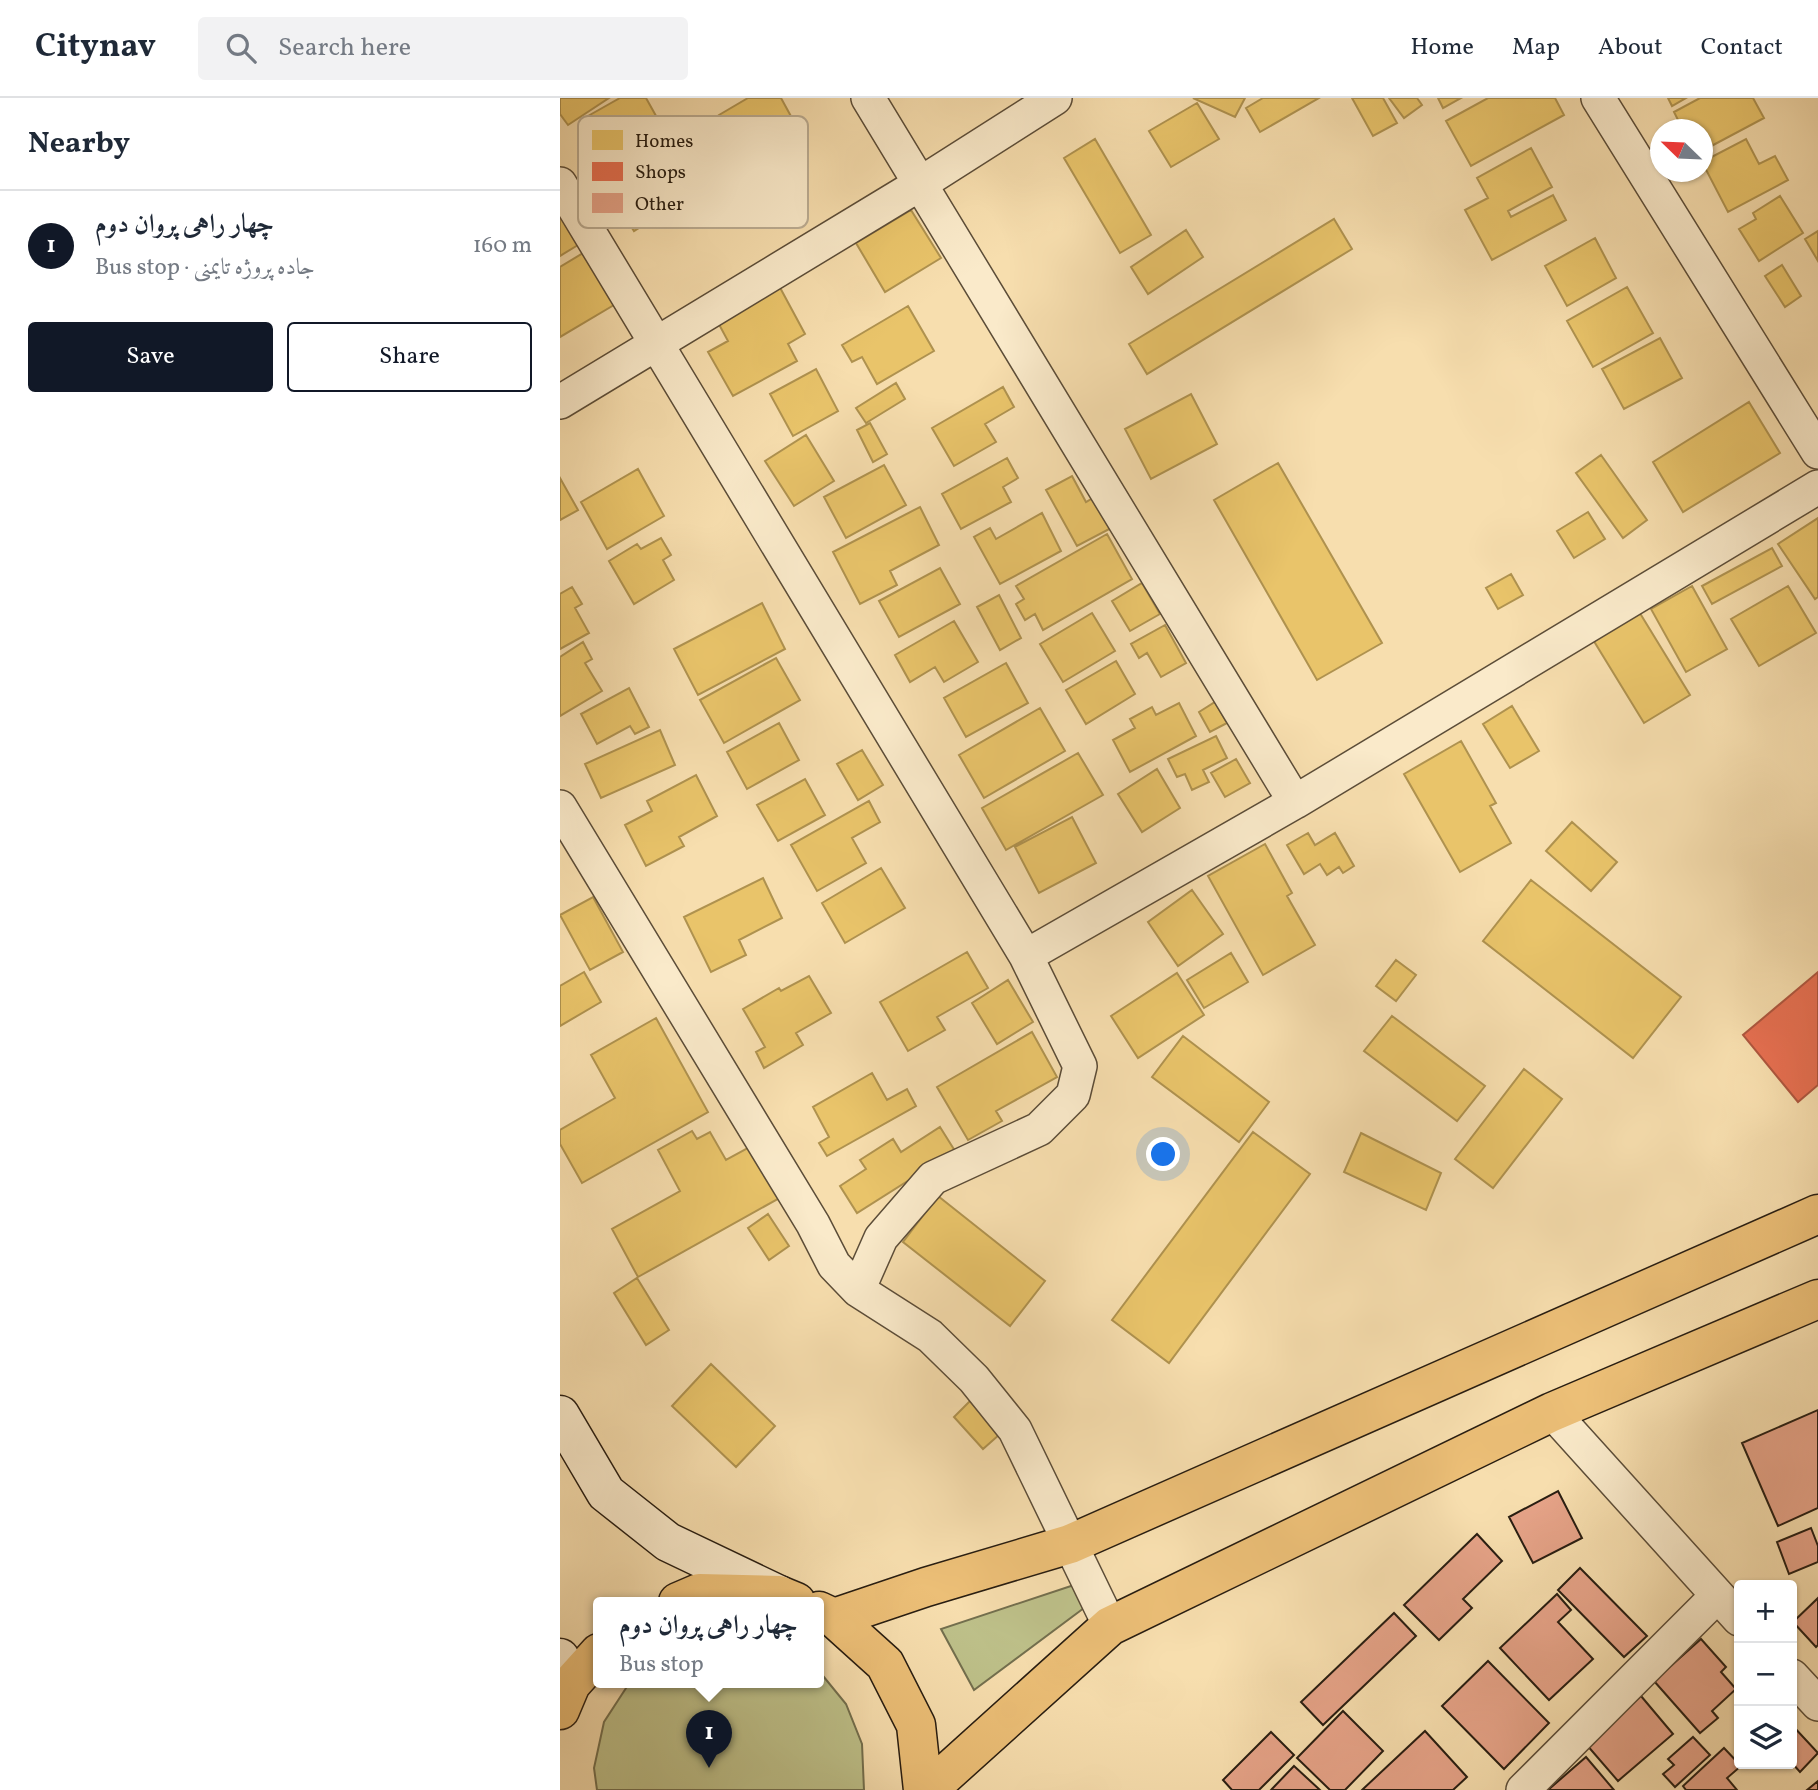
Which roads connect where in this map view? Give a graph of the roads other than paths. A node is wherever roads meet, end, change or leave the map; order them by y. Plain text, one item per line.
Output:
1 (868, 98) edge
2 (1055, 98) edge
3 (1598, 98) edge
4 (560, 184) edge
5 (920, 184) junction
6 (578, 214) edge
7 (586, 228) edge
8 (656, 344) junction
9 (560, 402) edge
10 (1818, 452) edge
11 (1818, 487) edge
12 (1295, 802) junction
13 (560, 807) edge
14 (1026, 956) junction
15 (1818, 1214) edge
16 (858, 1290) junction
17 (1818, 1299) edge
18 (1552, 1412) junction
19 (560, 1415) edge
20 (1070, 1544) junction
21 (690, 1597) edge
22 (770, 1597) edge
23 (786, 1597) edge
24 (1728, 1607) edge
25 (827, 1615) edge
26 (1110, 1626) junction
27 (593, 1658) edge
28 (1797, 1681) edge
29 (564, 1684) edge
30 (1818, 1704) edge
31 (925, 1790) edge
32 (1523, 1790) edge

1 - 5 street
2 - 5 street
3 - 10 street
4 - 6 street
5 - 8 street
5 - 12 street
7 - 8 street
8 - 9 street
8 - 14 street
11 - 12 street
12 - 14 street
13 - 16 street
14 - 16 street
15 - 20 highway
16 - 20 street
17 - 18 highway
18 - 24 street
18 - 26 highway
19 - 23 main road
20 - 25 highway
20 - 26 street
21 - 22 highway
24 - 32 street
25 - 31 highway
26 - 31 highway
27 - 29 highway
28 - 30 street

